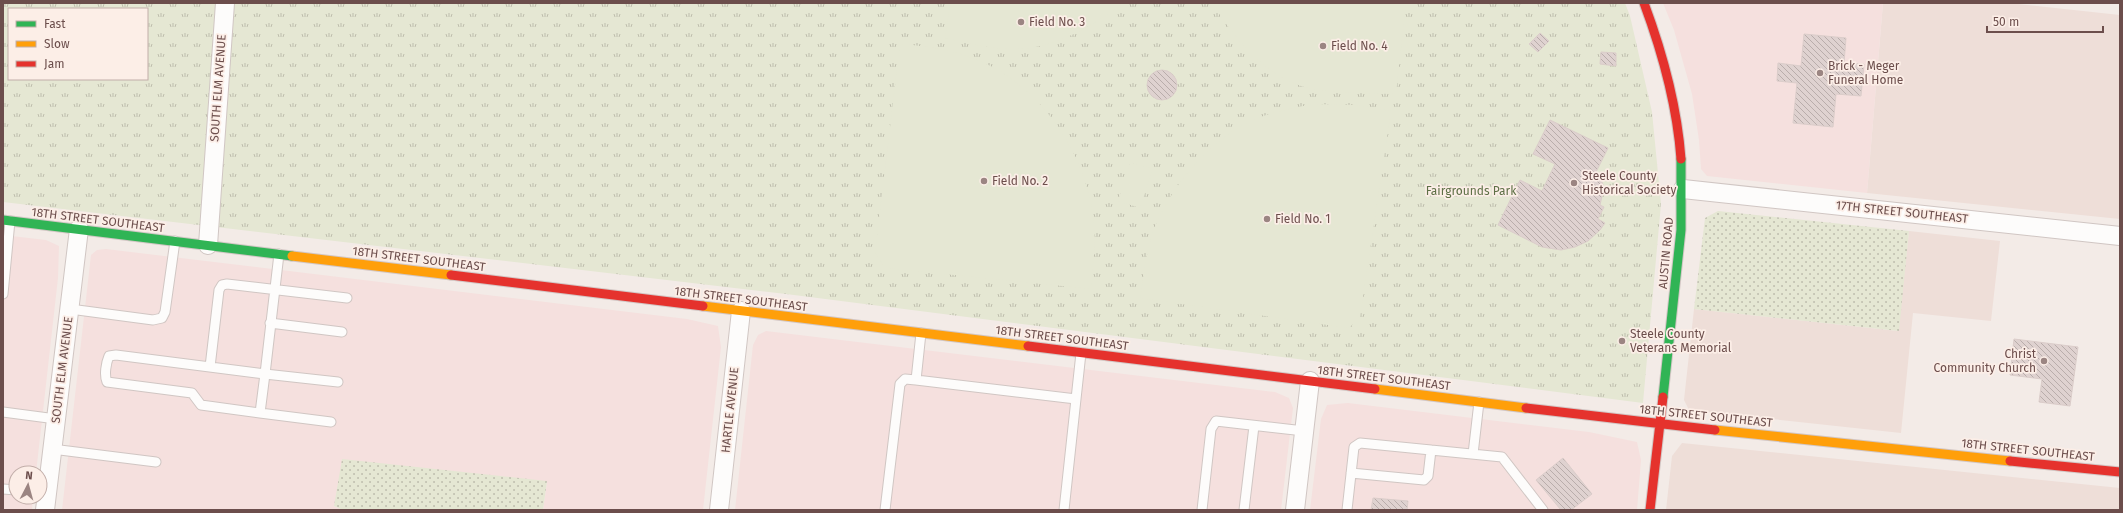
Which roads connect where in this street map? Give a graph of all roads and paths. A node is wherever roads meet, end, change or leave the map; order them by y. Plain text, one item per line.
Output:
1 (225, 3) edge
2 (1644, 3) edge
3 (1683, 189) junction
4 (6, 220) edge
5 (79, 229) junction
6 (2120, 236) edge
7 (175, 241) junction
8 (208, 245) junction
9 (279, 254) junction
10 (4, 267) edge
11 (274, 290) junction
12 (3, 294) edge
13 (347, 298) dead end
14 (70, 309) junction
15 (741, 311) junction
16 (270, 323) junction
17 (342, 332) dead end
18 (921, 333) junction
19 (1081, 353) junction
20 (210, 367) junction
21 (265, 374) junction
22 (916, 380) junction
23 (1310, 381) junction
24 (338, 382) dead end
25 (1076, 399) junction
26 (1479, 402) junction
27 (3, 412) edge
28 (260, 413) junction
29 (56, 419) junction
30 (331, 422) dead end
31 (1660, 424) junction
32 (1254, 426) junction
33 (1304, 431) junction
34 (52, 449) junction
35 (1431, 450) junction
36 (1473, 454) junction
37 (156, 462) dead end
38 (2120, 472) edge
39 (1351, 473) junction
40 (48, 474) edge
41 (719, 510) edge
42 (885, 510) edge
43 (1064, 510) edge
44 (1202, 510) edge
45 (1244, 510) edge
46 (1295, 510) edge
47 (1348, 510) edge
48 (1543, 510) edge
49 (1650, 510) edge

1 - 8 street, SOUTH ELM AVENUE
2 - 3 street, AUSTIN ROAD
3 - 6 street, 17TH STREET SOUTHEAST
3 - 31 street, AUSTIN ROAD
4 - 5 street, 18TH STREET SOUTHEAST
4 - 10 lane
5 - 7 street, 18TH STREET SOUTHEAST
5 - 14 street, SOUTH ELM AVENUE
7 - 8 street, 18TH STREET SOUTHEAST
7 - 14 lane
8 - 9 street, 18TH STREET SOUTHEAST
9 - 11 lane
9 - 15 street, 18TH STREET SOUTHEAST
10 - 12 lane
11 - 13 lane
11 - 16 lane
11 - 20 lane
14 - 29 street, SOUTH ELM AVENUE
15 - 18 street, 18TH STREET SOUTHEAST
15 - 41 street, HARTLE AVENUE
16 - 17 lane
16 - 21 lane
18 - 19 street, 18TH STREET SOUTHEAST
18 - 22 lane
19 - 23 street, 18TH STREET SOUTHEAST
19 - 25 lane
20 - 21 lane
20 - 28 lane
21 - 24 lane
21 - 28 lane
22 - 25 lane
22 - 42 lane
23 - 26 street, 18TH STREET SOUTHEAST
23 - 33 street
25 - 43 lane
26 - 31 street, 18TH STREET SOUTHEAST
26 - 36 lane
27 - 29 lane
28 - 30 lane
29 - 34 street, SOUTH ELM AVENUE
31 - 38 street, 18TH STREET SOUTHEAST
31 - 49 street, AUSTIN ROAD
32 - 33 lane
32 - 44 lane
32 - 45 lane
33 - 46 street
34 - 37 lane
34 - 40 street, SOUTH ELM AVENUE
35 - 36 lane
35 - 39 lane
35 - 39 lane
36 - 48 lane
39 - 47 lane

